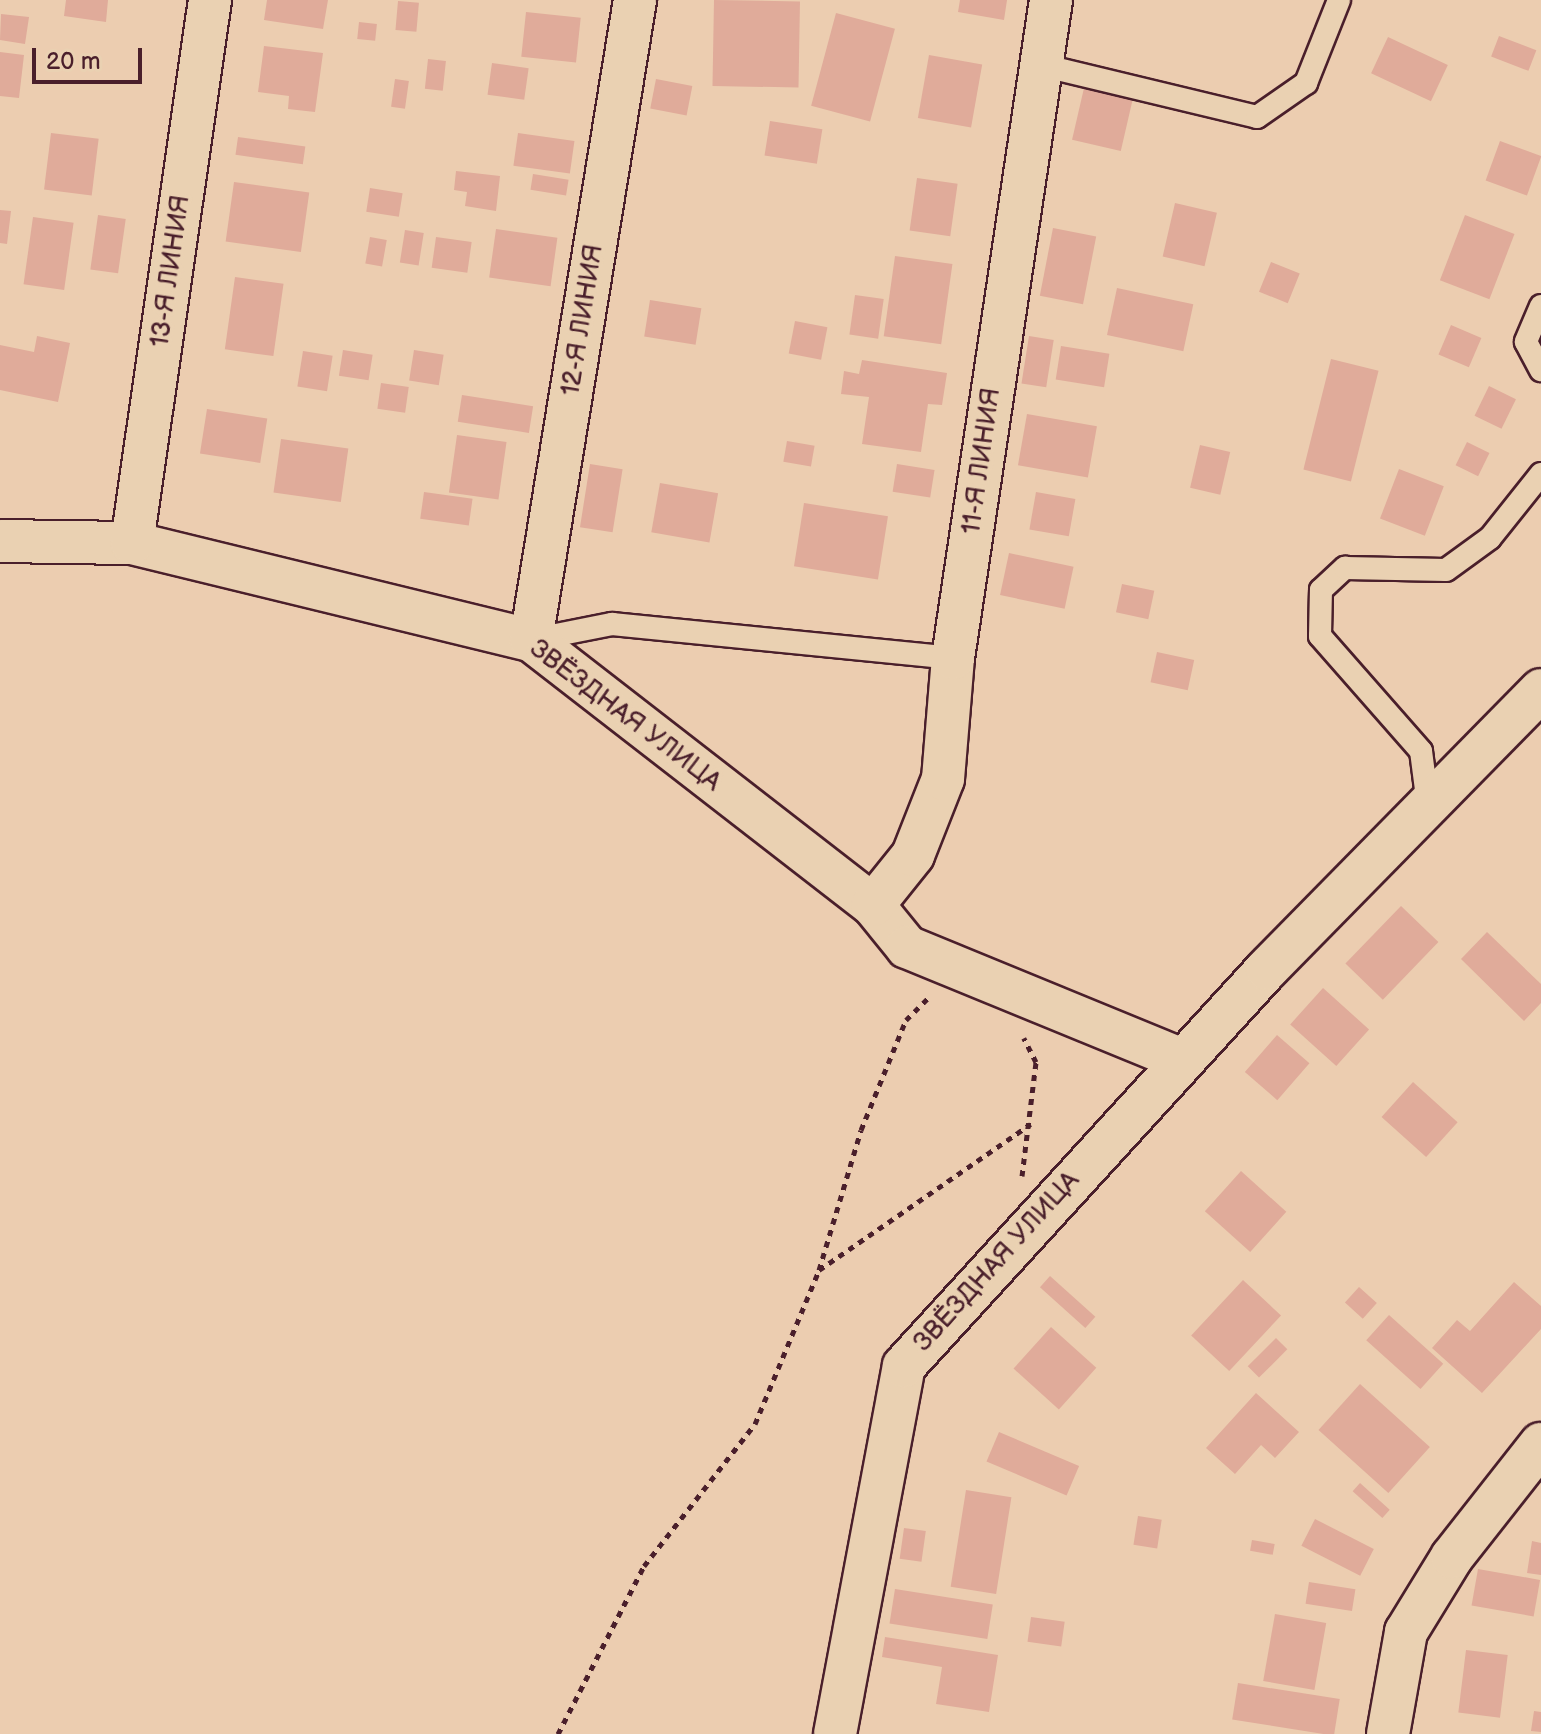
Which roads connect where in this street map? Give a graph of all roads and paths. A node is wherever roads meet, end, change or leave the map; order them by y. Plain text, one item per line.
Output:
1 (210, 0) edge
2 (635, 0) edge
3 (1051, 0) edge
4 (1339, 0) edge
5 (1041, 65) junction
6 (1541, 306) edge
7 (1541, 370) edge
8 (1541, 474) edge
9 (0, 541) edge
10 (132, 543) junction
11 (531, 640) junction
12 (953, 658) junction
13 (1541, 690) edge
14 (1428, 805) junction
15 (873, 905) junction
16 (943, 961) junction
17 (995, 980) junction
18 (1182, 1060) junction
19 (1031, 1124) junction
20 (1020, 1189) dead end
21 (819, 1270) junction
22 (1541, 1444) edge
23 (558, 1734) edge
24 (835, 1734) edge
25 (1388, 1734) edge

1 - 10 street, 13-Я ЛИНИЯ
2 - 11 street, 12-Я ЛИНИЯ
3 - 5 street, 11-Я ЛИНИЯ
4 - 5 lane
5 - 12 street, 11-Я ЛИНИЯ
6 - 7 lane
8 - 14 lane
9 - 10 street, ЗВЁЗДНАЯ УЛИЦА
10 - 11 street, ЗВЁЗДНАЯ УЛИЦА
11 - 12 lane
11 - 15 street, ЗВЁЗДНАЯ УЛИЦА
12 - 15 street, 11-Я ЛИНИЯ
13 - 14 street, ЗВЁЗДНАЯ УЛИЦА
14 - 18 street, ЗВЁЗДНАЯ УЛИЦА
15 - 16 street, ЗВЁЗДНАЯ УЛИЦА
16 - 17 street, ЗВЁЗДНАЯ УЛИЦА
16 - 21 path
17 - 18 street, ЗВЁЗДНАЯ УЛИЦА
17 - 19 path
18 - 24 street, ЗВЁЗДНАЯ УЛИЦА
19 - 20 path
19 - 21 path
21 - 23 path
22 - 25 street

